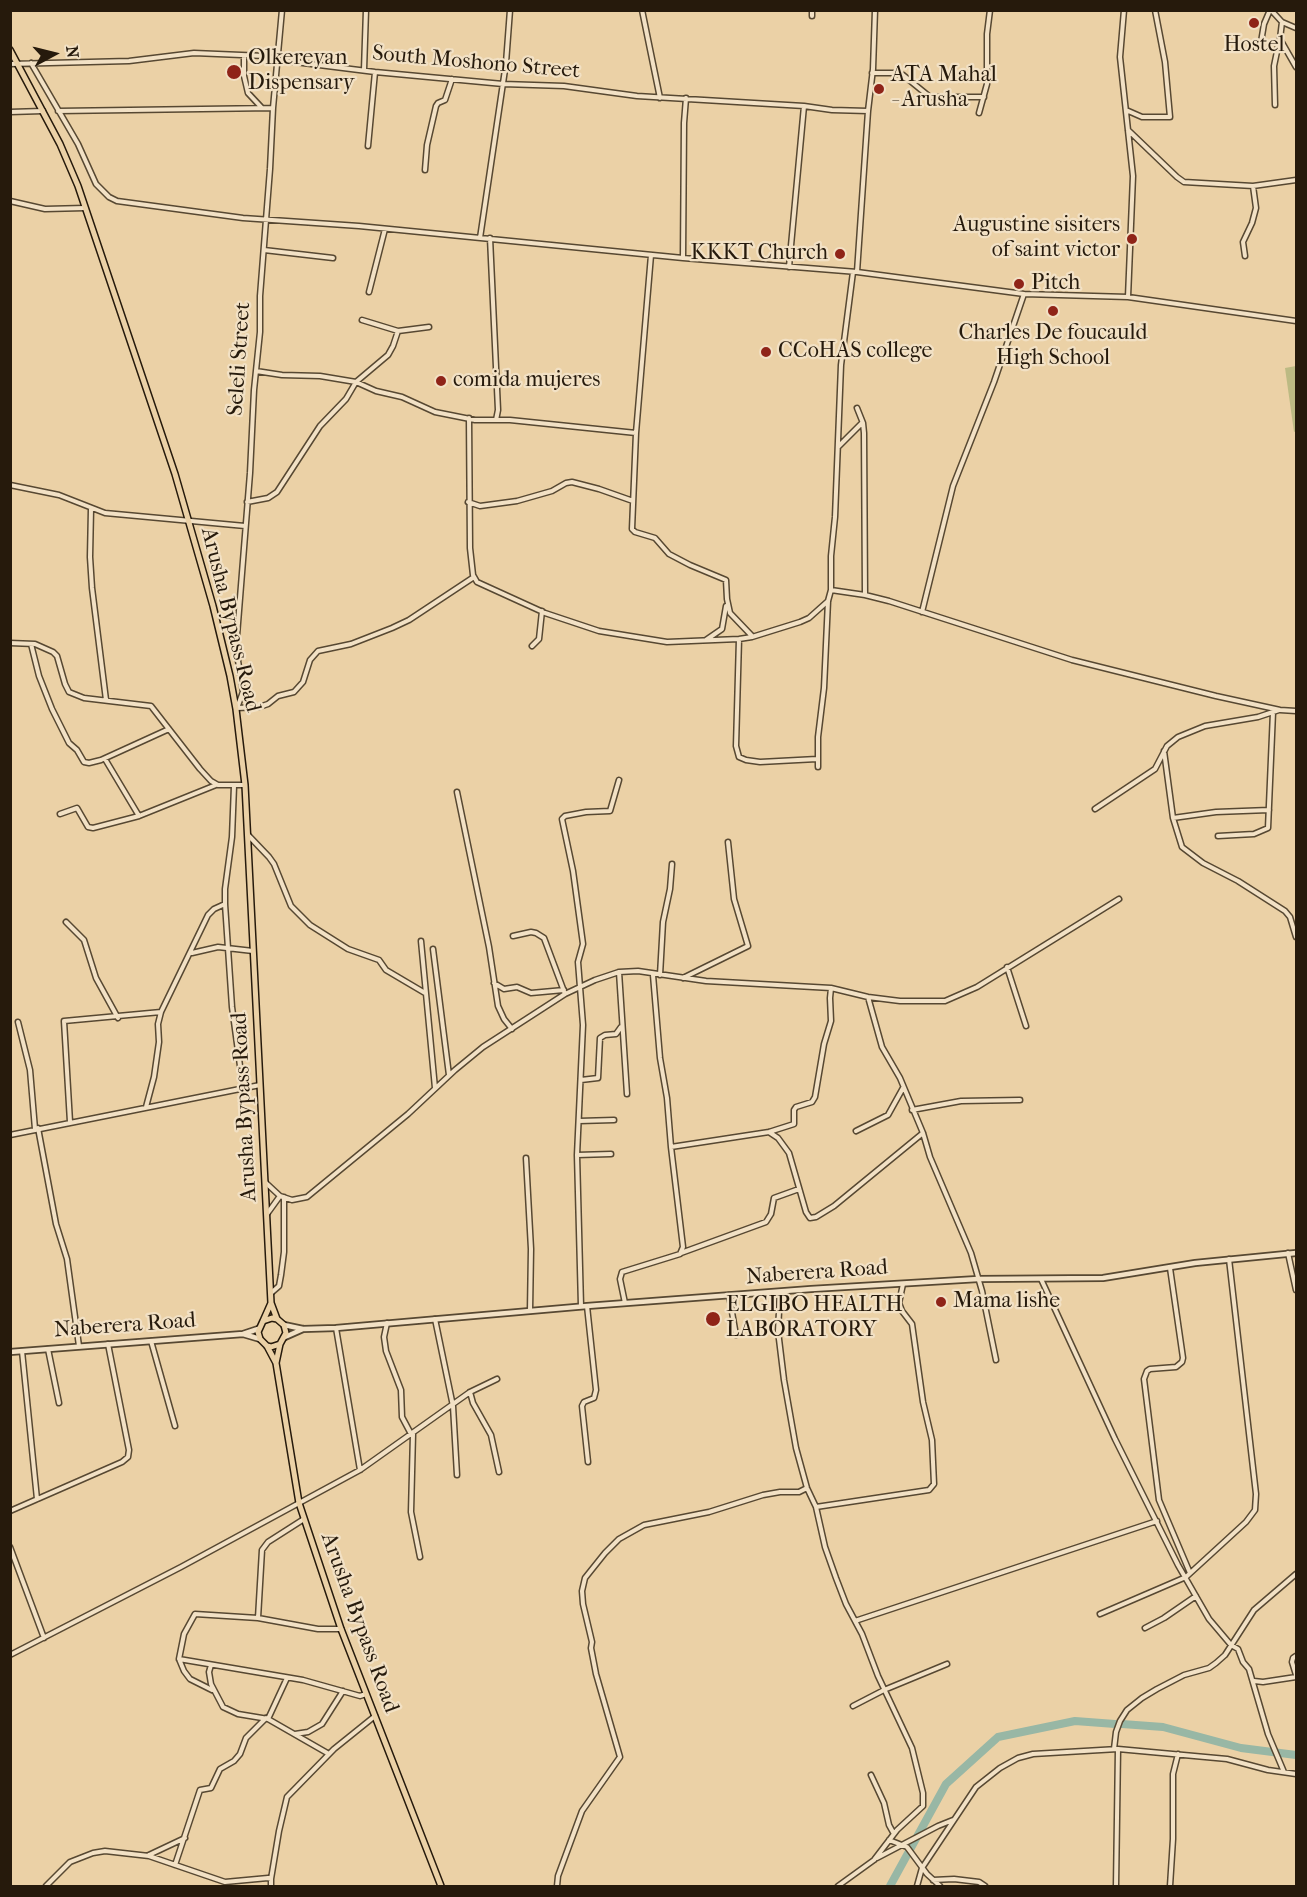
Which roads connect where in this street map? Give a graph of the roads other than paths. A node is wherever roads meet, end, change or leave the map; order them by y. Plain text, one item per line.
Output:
1 (282, 10) edge
2 (366, 10) edge
3 (510, 10) edge
4 (642, 10) edge
5 (875, 10) edge
6 (990, 10) edge
7 (1124, 10) edge
8 (1155, 10) edge
9 (1270, 10) edge
10 (1282, 22) junction
11 (1296, 28) edge
12 (1280, 37) junction
13 (1261, 42) dead end
14 (10, 50) edge
15 (244, 56) junction
16 (279, 60) junction
17 (18, 63) junction
18 (31, 63) junction
19 (10, 64) edge
20 (1296, 67) edge
21 (364, 70) junction
22 (375, 72) junction
23 (872, 73) junction
24 (452, 79) junction
25 (503, 84) junction
26 (984, 97) junction
27 (660, 98) junction
28 (686, 98) junction
29 (1275, 105) dead end
30 (804, 106) junction
31 (262, 108) junction
32 (273, 108) junction
33 (1126, 110) junction
34 (43, 111) junction
35 (58, 111) junction
36 (868, 111) junction
37 (10, 112) edge
38 (979, 113) dead end
39 (1128, 129) junction
40 (368, 146) dead end
41 (425, 170) dead end
42 (1296, 180) edge
43 (1253, 186) junction
44 (10, 201) edge
45 (86, 208) junction
46 (267, 219) junction
47 (386, 229) junction
48 (480, 238) junction
49 (490, 238) junction
50 (264, 250) junction
51 (651, 255) junction
52 (1245, 256) dead end
53 (333, 258) dead end
54 (683, 258) junction
55 (789, 267) junction
56 (855, 272) junction
57 (369, 292) dead end
58 (1024, 294) junction
59 (1128, 297) junction
60 (362, 320) dead end
61 (1296, 322) edge
62 (429, 327) dead end
63 (398, 331) junction
64 (256, 371) junction
65 (356, 382) junction
66 (857, 408) dead end
67 (469, 418) junction
68 (496, 420) junction
69 (863, 423) junction
70 (636, 433) junction
71 (838, 447) junction
72 (10, 485) edge
73 (633, 501) junction
74 (247, 502) junction
75 (468, 502) junction
76 (92, 509) junction
77 (188, 520) junction
78 (245, 526) junction
79 (474, 577) junction
80 (831, 590) junction
81 (865, 595) junction
82 (727, 599) junction
83 (828, 602) junction
84 (542, 611) junction
85 (922, 612) junction
86 (752, 637) junction
87 (739, 639) junction
88 (705, 641) junction
89 (10, 643) edge
90 (31, 644) junction
91 (532, 646) dead end
92 (106, 700) junction
93 (236, 709) junction
94 (1280, 710) junction
95 (1296, 711) edge
96 (1273, 712) junction
97 (169, 729) junction
98 (1164, 751) junction
99 (105, 759) junction
100 (817, 759) junction
101 (818, 766) dead end
102 (619, 780) dead end
103 (216, 785) junction
104 (245, 785) junction
105 (234, 786) junction
106 (456, 792) dead end
107 (1095, 809) dead end
108 (1269, 810) junction
109 (60, 814) dead end
110 (139, 816) junction
111 (1173, 818) junction
112 (247, 835) junction
113 (1218, 836) dead end
114 (728, 842) dead end
115 (672, 864) dead end
116 (1119, 899) dead end
117 (225, 904) junction
118 (66, 922) dead end
119 (1295, 925) edge
120 (513, 936) dead end
121 (1296, 938) edge
122 (421, 941) dead end
123 (228, 949) junction
124 (433, 949) dead end
125 (253, 951) junction
126 (191, 953) junction
127 (1007, 967) junction
128 (619, 972) junction
129 (654, 975) junction
130 (660, 975) junction
131 (682, 978) junction
132 (494, 983) junction
133 (580, 986) junction
134 (831, 988) junction
135 (565, 992) junction
136 (424, 993) junction
137 (868, 997) junction
138 (161, 1012) junction
139 (118, 1018) junction
140 (18, 1022) dead end
141 (622, 1026) junction
142 (1026, 1026) dead end
143 (512, 1029) junction
144 (449, 1076) junction
145 (581, 1080) junction
146 (260, 1084) junction
147 (243, 1088) junction
148 (904, 1088) junction
149 (435, 1089) junction
150 (627, 1094) dead end
151 (1020, 1100) dead end
152 (146, 1107) junction
153 (912, 1110) junction
154 (614, 1120) dead end
155 (579, 1121) junction
156 (70, 1122) junction
157 (37, 1128) junction
158 (856, 1131) dead end
159 (769, 1132) junction
160 (923, 1133) junction
161 (10, 1135) edge
162 (671, 1147) junction
163 (611, 1154) dead end
164 (577, 1155) junction
165 (526, 1158) dead end
166 (266, 1183) junction
167 (799, 1189) junction
168 (282, 1197) junction
169 (267, 1214) junction
170 (681, 1253) junction
171 (1288, 1253) junction
172 (1296, 1253) edge
173 (1229, 1258) junction
174 (1170, 1268) junction
175 (978, 1279) junction
176 (1041, 1279) junction
177 (903, 1284) junction
178 (1296, 1290) edge
179 (780, 1292) junction
180 (271, 1293) junction
181 (729, 1296) junction
182 (271, 1303) junction
183 (625, 1303) junction
184 (584, 1306) junction
185 (530, 1311) junction
186 (277, 1319) junction
187 (435, 1319) junction
188 (263, 1322) junction
189 (387, 1323) junction
190 (284, 1325) junction
191 (336, 1328) junction
192 (258, 1329) junction
193 (303, 1329) junction
194 (243, 1334) junction
195 (736, 1335) dead end
196 (285, 1337) junction
197 (260, 1339) junction
198 (151, 1341) junction
199 (108, 1344) junction
200 (280, 1344) junction
201 (79, 1346) junction
202 (267, 1346) junction
203 (48, 1349) junction
204 (22, 1351) junction
205 (10, 1352) edge
206 (996, 1360) dead end
207 (276, 1364) junction
208 (497, 1379) dead end
209 (470, 1392) junction
210 (59, 1403) dead end
211 (453, 1406) junction
212 (176, 1426) dead end
213 (412, 1434) junction
214 (588, 1462) dead end
215 (360, 1470) junction
216 (499, 1472) dead end
217 (457, 1475) dead end
218 (807, 1488) junction
219 (37, 1499) junction
220 (299, 1503) junction
221 (816, 1507) junction
222 (10, 1511) edge
223 (304, 1518) junction
224 (1157, 1521) junction
225 (10, 1546) edge
226 (420, 1557) dead end
227 (1296, 1574) edge
228 (1188, 1575) junction
229 (1196, 1596) junction
230 (1100, 1614) dead end
231 (258, 1618) junction
232 (855, 1621) junction
233 (1145, 1628) dead end
234 (341, 1629) junction
235 (44, 1638) junction
236 (1231, 1645) junction
237 (10, 1655) edge
238 (1296, 1656) edge
239 (179, 1659) junction
240 (947, 1664) dead end
241 (212, 1665) junction
242 (1296, 1676) edge
243 (287, 1678) junction
244 (1254, 1681) junction
245 (212, 1690) junction
246 (884, 1690) junction
247 (343, 1691) junction
248 (366, 1694) junction
249 (854, 1706) dead end
250 (375, 1716) junction
251 (267, 1719) junction
252 (294, 1734) junction
253 (1116, 1749) junction
254 (329, 1754) junction
255 (1178, 1754) junction
256 (1284, 1772) junction
257 (1296, 1774) edge
258 (872, 1775) dead end
259 (954, 1820) junction
260 (894, 1834) junction
261 (184, 1838) junction
262 (889, 1840) junction
263 (902, 1844) junction
264 (149, 1856) junction
265 (874, 1860) junction
266 (175, 1865) junction
267 (922, 1868) junction
268 (271, 1879) junction
269 (933, 1880) junction
270 (46, 1887) edge
271 (271, 1887) edge
272 (441, 1887) edge
273 (556, 1887) edge
274 (838, 1887) edge
275 (917, 1887) edge
276 (940, 1887) edge
277 (985, 1887) edge
278 (1116, 1887) edge
279 (1170, 1887) edge

1 - 16 street, Seleli Street
2 - 21 street
3 - 25 street
4 - 27 street
5 - 23 street
6 - 26 street
7 - 33 street
8 - 33 street
9 - 10 street
9 - 13 street
10 - 11 street
10 - 12 street
12 - 20 street
12 - 29 street
14 - 17 main road, Arusha Bypass Road
15 - 16 street, South Moshono Street
15 - 18 street, South Moshono Street
15 - 31 street
16 - 21 street, South Moshono Street
16 - 32 street, Seleli Street
17 - 18 street, South Moshono Street
17 - 19 street, South Moshono Street
17 - 34 main road, Arusha Bypass Road
18 - 35 street
21 - 22 street, South Moshono Street
22 - 24 street, South Moshono Street
22 - 40 street
23 - 26 street
23 - 36 street
24 - 25 street, South Moshono Street
24 - 41 street
25 - 27 street, South Moshono Street
25 - 48 street
26 - 38 street
27 - 28 street, South Moshono Street
28 - 30 street, South Moshono Street
28 - 54 street
30 - 36 street, South Moshono Street
30 - 55 street
31 - 32 street
31 - 35 street
32 - 46 street, Seleli Street
33 - 39 street
34 - 37 street
34 - 45 main road, Arusha Bypass Road
35 - 46 street
36 - 56 street
39 - 43 street
39 - 59 street
42 - 43 street
43 - 52 street
44 - 45 street
45 - 77 main road, Arusha Bypass Road
46 - 47 street
46 - 50 street, Seleli Street
47 - 48 street
47 - 57 street
48 - 49 street
49 - 51 street
49 - 68 street
50 - 53 street
50 - 64 street, Seleli Street
51 - 54 street
51 - 70 street
54 - 55 street
55 - 56 street
56 - 58 street
56 - 71 street
58 - 59 street
58 - 85 street
59 - 61 street
60 - 63 street
62 - 63 street
63 - 65 street
64 - 65 street
64 - 74 street, Seleli Street
65 - 67 street
65 - 74 street
66 - 69 street
67 - 68 street
67 - 75 street
68 - 70 street
69 - 71 street
69 - 81 street
70 - 73 street
71 - 80 street
72 - 76 street
73 - 75 street
73 - 82 street
74 - 78 street, Seleli Street
75 - 79 street
76 - 77 street
76 - 92 street
77 - 78 street
77 - 93 main road, Arusha Bypass Road
78 - 93 street, Seleli Street
79 - 84 street
79 - 93 street
80 - 81 street
80 - 83 street
81 - 85 street
82 - 86 street
82 - 88 street
83 - 86 street
83 - 100 street
84 - 88 street
84 - 91 street
85 - 94 street
86 - 87 street
87 - 88 street
87 - 100 street
89 - 90 street
90 - 92 street
90 - 99 street
92 - 97 street
93 - 104 main road, Arusha Bypass Road
94 - 95 street
94 - 96 street
96 - 98 street
96 - 108 street
97 - 99 street
97 - 103 street
98 - 107 street
98 - 111 street
99 - 110 street
100 - 101 street
102 - 133 street
103 - 105 street
103 - 110 street
104 - 105 street
104 - 112 main road, Arusha Bypass Road
105 - 117 street
106 - 132 street
108 - 111 street
108 - 113 street
109 - 110 street
111 - 119 street
112 - 125 main road, Arusha Bypass Road
112 - 136 street
114 - 131 street
115 - 130 street
116 - 127 street
117 - 123 street
117 - 126 street
118 - 139 street
119 - 121 street
120 - 135 street
122 - 136 street
123 - 125 street
123 - 126 street
123 - 147 street
124 - 144 street
125 - 146 main road, Arusha Bypass Road
126 - 138 street
127 - 137 street
127 - 142 street
128 - 129 street
128 - 133 street
128 - 141 street
129 - 130 street
129 - 162 street
130 - 131 street
131 - 134 street
132 - 135 street
132 - 143 street
133 - 135 street
133 - 145 street
134 - 137 street
134 - 159 street
135 - 143 street
136 - 149 street
137 - 148 street
138 - 139 street
138 - 152 street
139 - 156 street
140 - 157 street
141 - 145 street
141 - 150 street
143 - 144 street
144 - 149 street
145 - 155 street
146 - 147 street
146 - 166 main road, Arusha Bypass Road
147 - 152 street
148 - 153 street
148 - 158 street
149 - 168 street
151 - 153 street
152 - 156 street
153 - 160 street
154 - 155 street
155 - 164 street
156 - 157 street
157 - 161 street
157 - 201 street
159 - 162 street
159 - 167 street
160 - 167 street
160 - 175 street
162 - 170 street
163 - 164 street
164 - 184 street
165 - 185 street
166 - 168 street
166 - 169 main road, Arusha Bypass Road
167 - 170 street
168 - 169 street
168 - 180 street
169 - 180 main road, Arusha Bypass Road
170 - 183 street
171 - 172 street, Naberera Road
171 - 173 street, Naberera Road
171 - 178 street
173 - 174 street, Naberera Road
173 - 228 street
174 - 176 street, Naberera Road
174 - 228 street
175 - 176 street, Naberera Road
175 - 177 street, Naberera Road
175 - 206 street
176 - 224 street
177 - 179 street, Naberera Road
177 - 221 street
179 - 181 street, Naberera Road
179 - 218 street
180 - 182 main road, Arusha Bypass Road
181 - 183 street, Naberera Road
181 - 195 street
182 - 186 main road, Arusha Bypass Road
182 - 188 main road, Arusha Bypass Road
183 - 184 street, Naberera Road
184 - 185 street, Naberera Road
184 - 214 street
185 - 187 street, Naberera Road
186 - 188 main road
186 - 190 main road, Arusha Bypass Road
187 - 189 street, Naberera Road
187 - 211 street
188 - 192 main road, Arusha Bypass Road
189 - 191 street, Naberera Road
189 - 213 street
190 - 193 street, Naberera Road
190 - 196 main road
191 - 193 street, Naberera Road
191 - 215 street
192 - 194 street, Naberera Road
192 - 197 main road
193 - 196 street, Naberera Road
194 - 197 street, Naberera Road
194 - 198 street, Naberera Road
196 - 200 main road, Arusha Bypass Road
197 - 202 main road, Arusha Bypass Road
198 - 199 street, Naberera Road
198 - 212 street
199 - 201 street, Naberera Road
199 - 219 street
200 - 202 main road
200 - 207 main road, Arusha Bypass Road
201 - 203 street, Naberera Road
202 - 207 main road, Arusha Bypass Road
203 - 204 street, Naberera Road
203 - 210 street
204 - 205 street, Naberera Road
204 - 219 street
207 - 220 main road, Arusha Bypass Road
208 - 209 street
209 - 211 street
209 - 216 street
211 - 213 street
211 - 217 street
213 - 215 street
213 - 226 street
215 - 220 street
218 - 221 street
218 - 273 street
219 - 222 street
220 - 223 main road, Arusha Bypass Road
220 - 235 street
221 - 232 street
223 - 231 street
223 - 234 main road, Arusha Bypass Road
224 - 228 street
224 - 232 street
225 - 235 street
227 - 236 street
228 - 229 street
228 - 230 street
229 - 233 street
229 - 236 street
231 - 234 street
231 - 239 street
232 - 246 street
234 - 248 main road, Arusha Bypass Road
235 - 237 street
236 - 244 street
236 - 253 street
238 - 242 street
239 - 241 street
239 - 245 street
240 - 246 street
241 - 243 street
241 - 245 street
242 - 244 street
243 - 247 street
243 - 251 street
244 - 256 street
245 - 251 street
246 - 249 street
246 - 260 street
247 - 248 street
247 - 252 street
248 - 250 main road, Arusha Bypass Road
250 - 254 street
250 - 272 main road, Arusha Bypass Road
251 - 252 street
251 - 261 street
252 - 254 street
253 - 255 street
253 - 259 street
253 - 278 street
254 - 268 street
255 - 256 street
255 - 279 street
256 - 257 street
258 - 260 street
259 - 263 street
259 - 267 street
260 - 262 street
261 - 264 street
261 - 266 street
262 - 263 street
262 - 265 street
263 - 265 street
263 - 267 street
264 - 266 street
264 - 270 street
265 - 274 street
266 - 268 street
267 - 269 street
267 - 275 street
268 - 271 street
269 - 276 street
269 - 277 street

